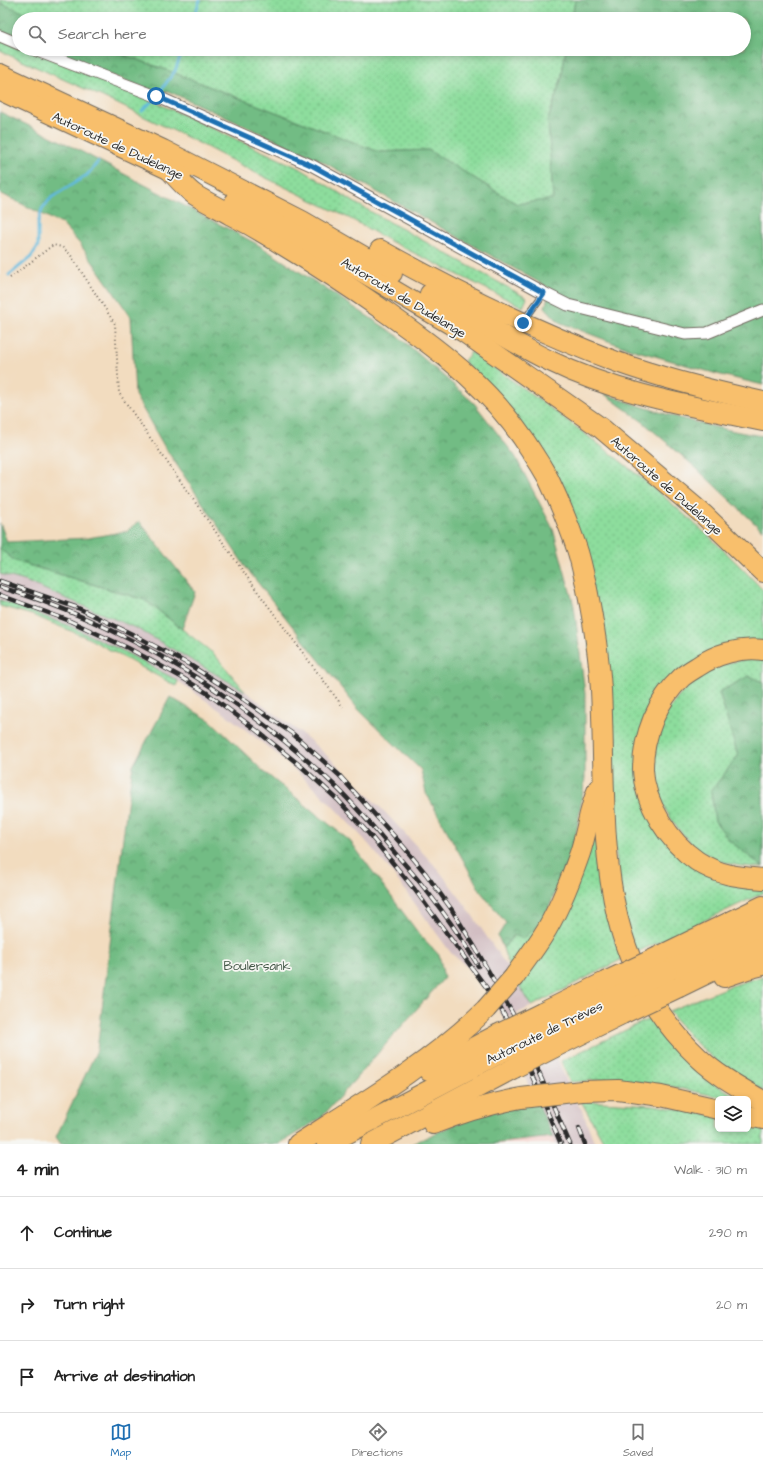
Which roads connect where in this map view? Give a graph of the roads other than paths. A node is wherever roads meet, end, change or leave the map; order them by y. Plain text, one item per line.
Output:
1 (0, 36) edge
2 (12, 41) edge
3 (50, 56) edge
4 (0, 74) edge
5 (0, 90) edge
6 (169, 169) junction
7 (302, 221) junction
8 (411, 283) junction
9 (544, 293) junction
10 (763, 310) edge
11 (523, 323) junction
12 (763, 402) edge
13 (763, 421) edge
14 (763, 554) edge
15 (763, 572) edge
16 (763, 650) edge
17 (603, 776) junction
18 (763, 879) edge
19 (763, 906) edge
20 (763, 925) edge
21 (763, 946) edge
22 (662, 964) junction
23 (763, 965) edge
24 (679, 987) junction
25 (613, 998) junction
26 (549, 1029) junction
27 (501, 1043) junction
28 (763, 1101) edge
29 (715, 1108) edge
30 (751, 1117) edge
31 (763, 1119) edge
32 (330, 1124) junction
33 (298, 1144) edge
34 (327, 1144) edge
35 (371, 1144) edge
36 (385, 1144) edge

1 - 2 street
3 - 9 street
4 - 7 highway, Autoroute de Dudelange
5 - 6 highway, Autoroute de Dudelange
6 - 15 highway, Autoroute de Dudelange
6 - 17 highway
7 - 8 highway, Autoroute de Dudelange
7 - 11 highway
8 - 13 highway
8 - 14 highway, Autoroute de Dudelange
9 - 10 street
9 - 11 lane
11 - 12 highway
16 - 18 highway
17 - 28 highway
17 - 32 highway, bridge
19 - 22 highway
20 - 22 highway
21 - 24 highway, Autoroute de Trèves
22 - 25 highway, bridge
23 - 24 highway
24 - 25 highway, Autoroute de Trèves, bridge
25 - 26 highway
25 - 26 highway, Autoroute de Trèves
26 - 27 highway, bridge
26 - 35 highway, Autoroute de Trèves, bridge
27 - 32 highway
27 - 34 highway, Autoroute de Trèves
29 - 36 highway, bridge
30 - 31 highway
32 - 33 highway

